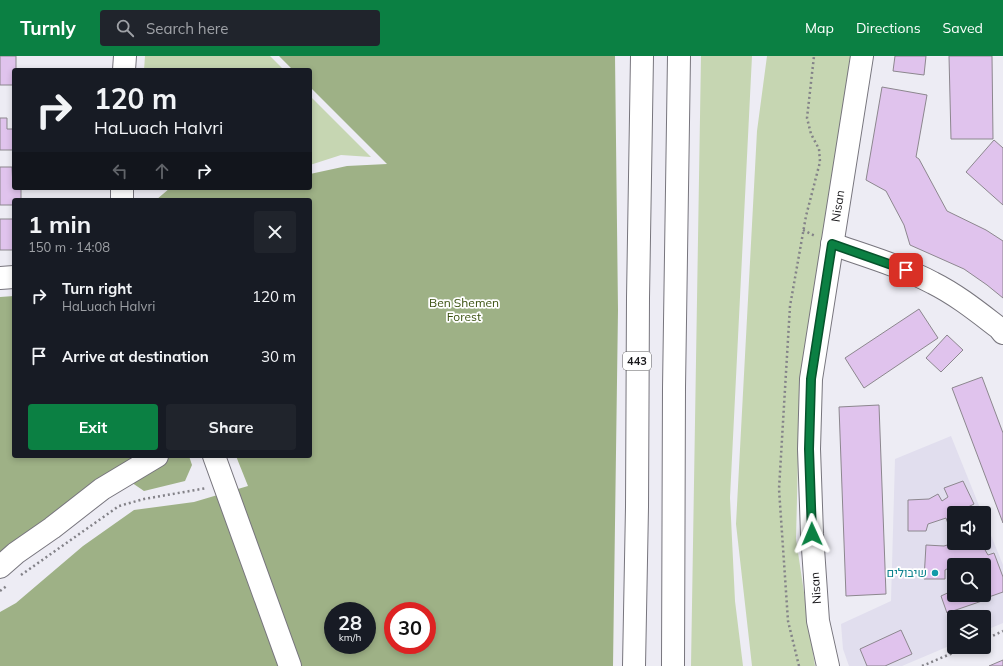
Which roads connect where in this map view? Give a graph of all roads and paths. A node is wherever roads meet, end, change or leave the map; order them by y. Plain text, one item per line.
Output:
1 (125, 56) edge
2 (642, 56) edge
3 (679, 56) edge
4 (862, 56) edge
5 (124, 68) edge
6 (832, 244) junction
7 (12, 277) edge
8 (0, 278) edge
9 (1003, 333) edge
10 (154, 458) edge
11 (215, 458) edge
12 (224, 485) junction
13 (10, 576) edge
14 (0, 591) edge
15 (1003, 631) edge
16 (991, 637) edge
17 (950, 654) edge
18 (290, 666) edge
19 (634, 666) edge
20 (673, 666) edge
21 (828, 666) edge
22 (922, 666) edge

1 - 5 main road
2 - 19 main road, 443
3 - 20 main road
4 - 6 main road, Nisan
6 - 9 main road
6 - 21 main road, Nisan
7 - 8 main road
10 - 13 main road
11 - 12 main road
12 - 13 path
12 - 18 main road
13 - 14 path
15 - 16 path
17 - 22 path

